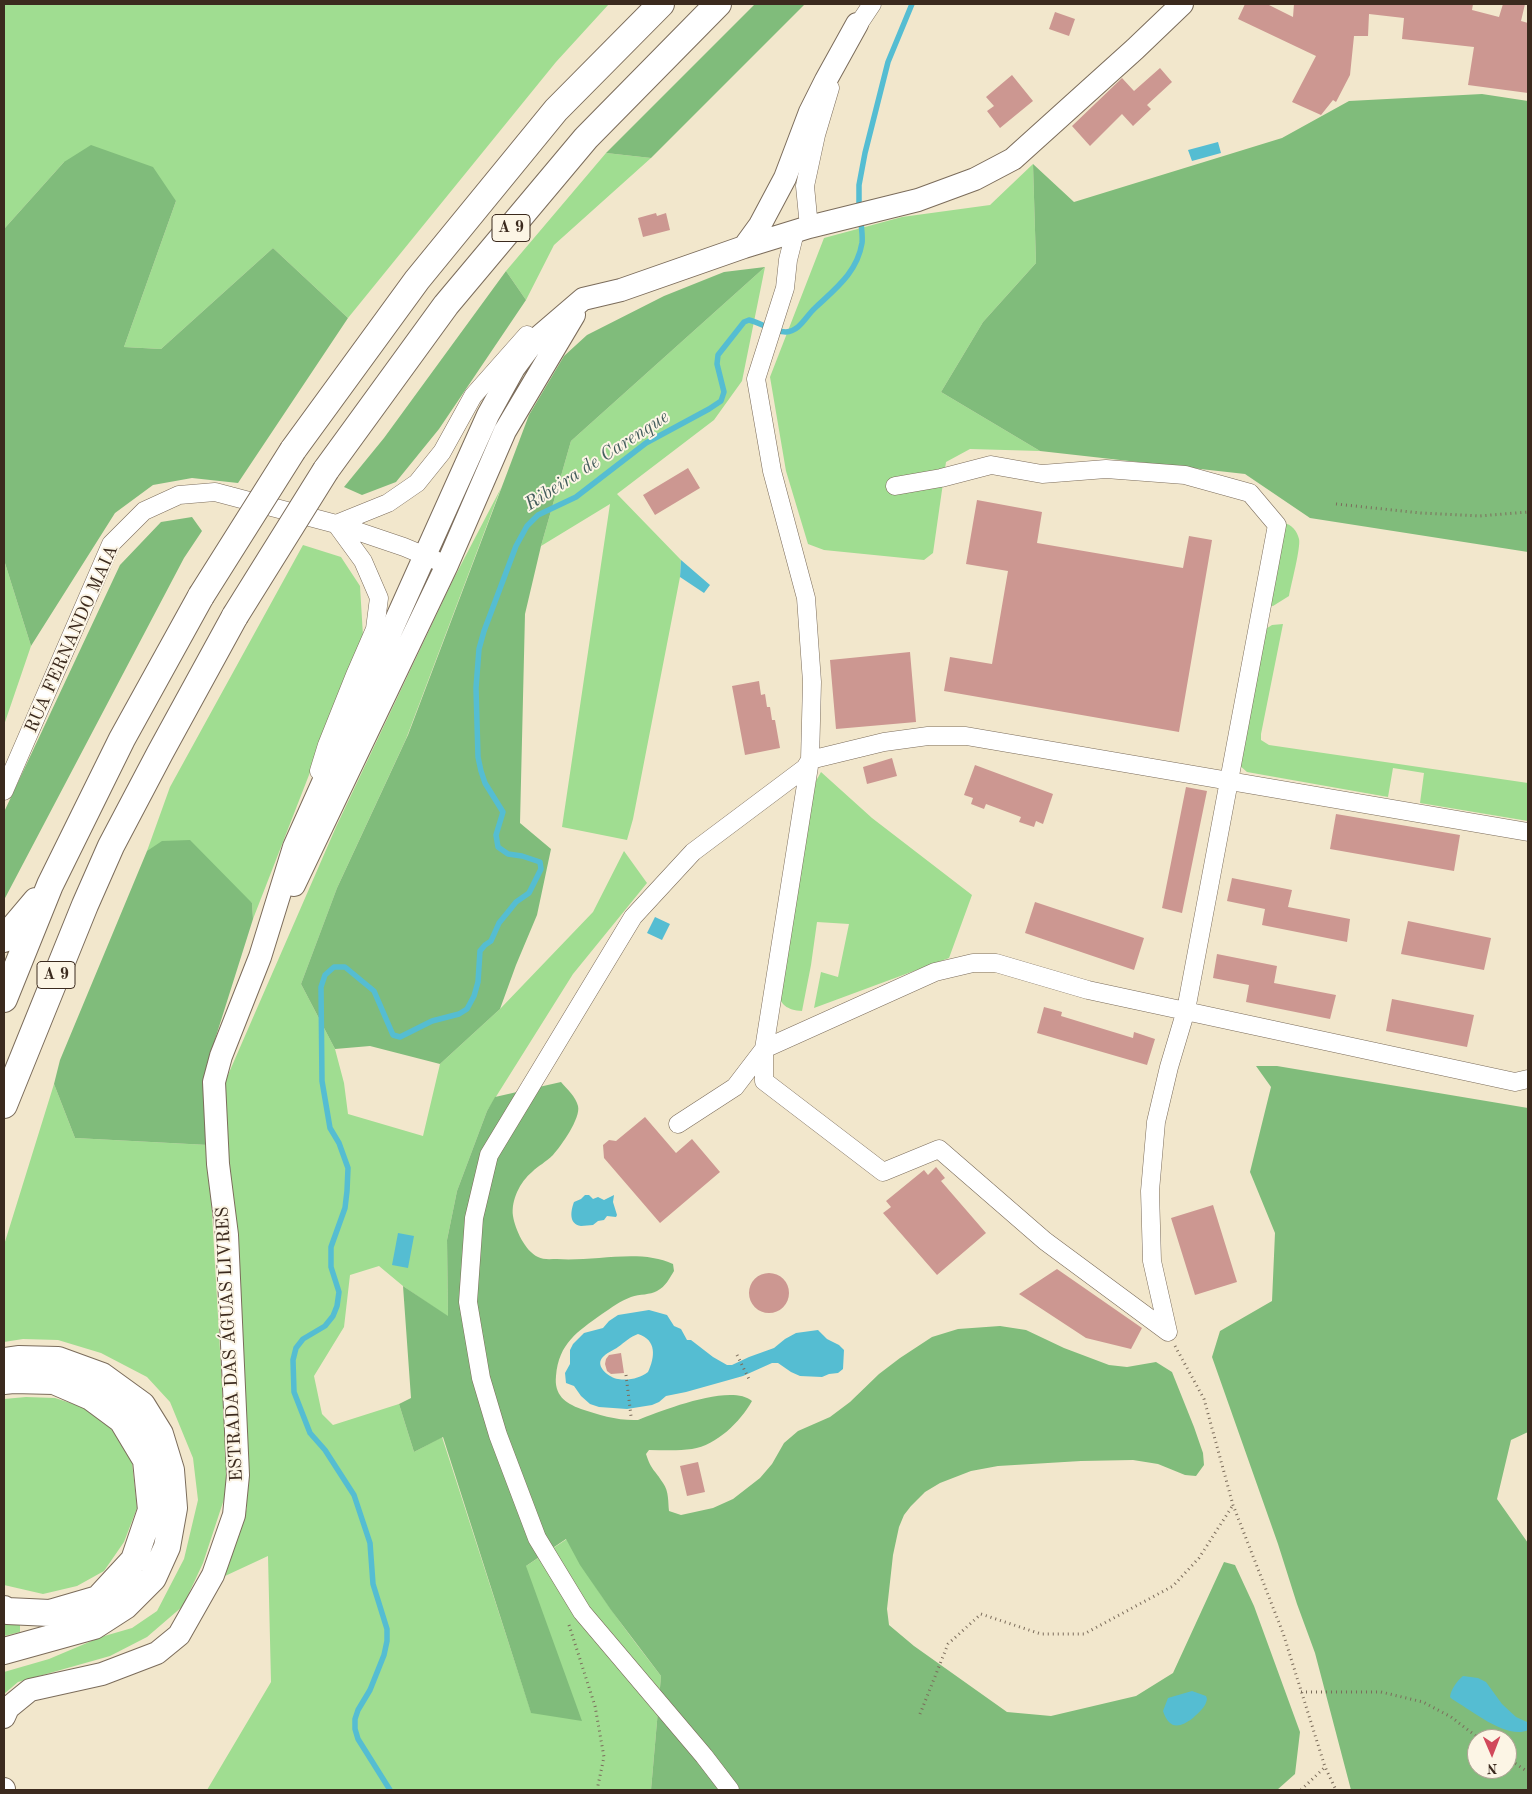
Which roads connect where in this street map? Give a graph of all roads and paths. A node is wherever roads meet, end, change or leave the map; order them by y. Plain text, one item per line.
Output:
1 (661, 4) edge
2 (718, 4) edge
3 (872, 4) edge
4 (1182, 4) edge
5 (857, 24) junction
6 (776, 196) junction
7 (796, 231) junction
8 (744, 247) junction
9 (584, 299) junction
10 (895, 486) dead end
11 (1336, 504) dead end
12 (1528, 512) edge
13 (336, 524) junction
14 (424, 555) junction
15 (448, 564) junction
16 (810, 760) junction
17 (1229, 782) junction
18 (4, 791) edge
19 (1528, 832) edge
20 (294, 847) junction
21 (50, 885) junction
22 (4, 939) edge
23 (260, 957) junction
24 (4, 999) edge
25 (1186, 1010) junction
26 (764, 1049) junction
27 (1528, 1079) edge
28 (4, 1105) edge
29 (678, 1124) dead end
30 (1168, 1332) junction
31 (737, 1355) dead end
32 (10, 1370) edge
33 (626, 1375) dead end
34 (750, 1381) dead end
35 (631, 1416) dead end
36 (1233, 1505) junction
37 (4, 1609) edge
38 (567, 1620) dead end
39 (4, 1651) edge
40 (1302, 1692) junction
41 (920, 1714) dead end
42 (4, 1717) edge
43 (1467, 1729) edge
44 (1517, 1765) edge
45 (1325, 1767) junction
46 (1528, 1772) edge
47 (597, 1790) edge
48 (730, 1790) edge
49 (1301, 1790) edge
50 (1336, 1790) edge

1 - 21 highway, A 9, bridge
2 - 28 highway, A 9, bridge
3 - 5 street
4 - 7 main road
5 - 6 main road
5 - 7 street
6 - 7 main road
6 - 8 main road
7 - 8 main road
7 - 16 street
8 - 9 main road
9 - 13 street
9 - 14 main road
9 - 15 main road
10 - 17 street
11 - 12 path
13 - 14 street, RUA FERNANDO MAIA
13 - 18 street, RUA FERNANDO MAIA
13 - 20 street
14 - 15 street, RUA FERNANDO MAIA
14 - 20 main road
15 - 23 main road
16 - 17 street
16 - 26 street
16 - 48 street
17 - 19 street
17 - 25 street
20 - 23 main road
21 - 22 highway
21 - 24 highway, A 9
23 - 42 main road, ESTRADA DAS ÁGUAS LIVRES
25 - 26 street
25 - 27 street
25 - 30 street
26 - 29 street
26 - 30 street
30 - 36 path
31 - 34 path
32 - 37 highway
32 - 39 highway
33 - 35 path
36 - 40 path
36 - 41 path
38 - 47 path
40 - 43 path
40 - 45 path
44 - 46 path
45 - 49 path
45 - 50 path

